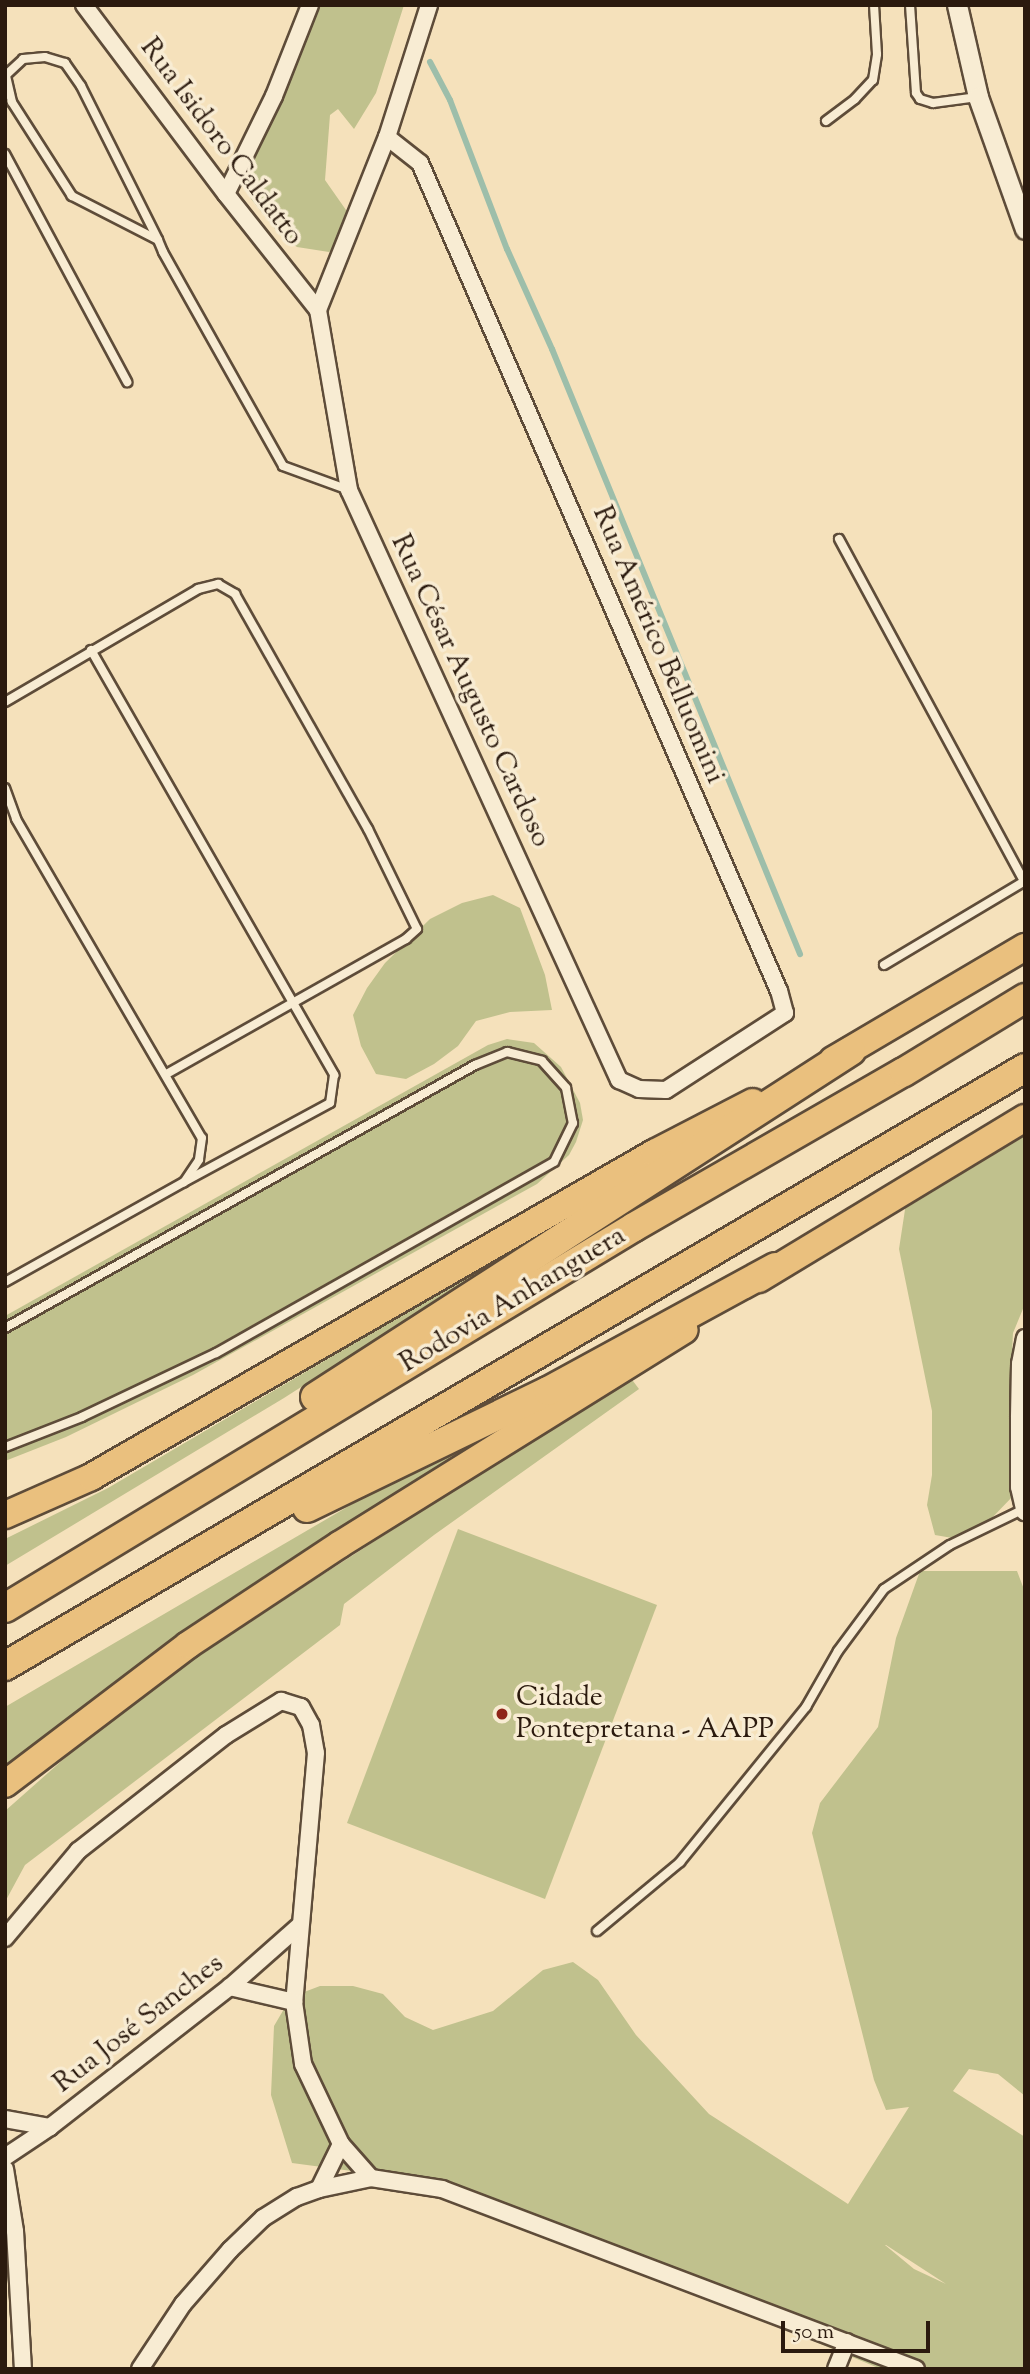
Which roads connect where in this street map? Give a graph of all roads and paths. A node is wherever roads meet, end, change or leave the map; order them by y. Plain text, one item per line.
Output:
1 (84, 5) edge
2 (310, 5) edge
3 (429, 5) edge
4 (874, 5) edge
5 (910, 5) edge
6 (957, 5) edge
7 (978, 97) junction
8 (826, 121) dead end
9 (387, 137) junction
10 (5, 154) edge
11 (226, 194) junction
12 (1025, 229) edge
13 (158, 240) junction
14 (318, 310) junction
15 (127, 382) dead end
16 (349, 490) junction
17 (839, 539) dead end
18 (91, 650) junction
19 (5, 702) edge
20 (5, 788) edge
21 (1024, 881) edge
22 (1025, 947) edge
23 (884, 965) dead end
24 (1025, 998) edge
25 (292, 1005) junction
26 (851, 1051) junction
27 (1025, 1068) edge
28 (166, 1074) junction
29 (619, 1080) joint
30 (1025, 1118) edge
31 (184, 1182) junction
32 (775, 1267) junction
33 (5, 1282) edge
34 (5, 1328) edge
35 (1025, 1338) edge
36 (5, 1447) edge
37 (1024, 1511) edge
38 (5, 1515) edge
39 (5, 1586) edge
40 (5, 1608) edge
41 (104, 1608) junction
42 (5, 1666) edge
43 (5, 1784) edge
44 (299, 1926) junction
45 (597, 1931) dead end
46 (5, 1938) edge
47 (230, 1987) junction
48 (294, 2002) junction
49 (5, 2119) edge
50 (50, 2127) junction
51 (341, 2144) junction
52 (5, 2157) edge
53 (5, 2169) edge
54 (371, 2178) junction
55 (319, 2189) junction
56 (847, 2342) junction
57 (23, 2369) edge
58 (140, 2369) edge
59 (836, 2369) edge
60 (916, 2369) edge

1 - 11 street, Rua Isidoro Caldatto
2 - 11 street
3 - 9 street
4 - 8 lane
5 - 7 lane
6 - 7 street
7 - 12 street
9 - 14 street
9 - 29 street, Rua Américo Belluomini
10 - 15 lane
11 - 14 street, Rua Isidoro Caldatto
13 - 13 lane
13 - 16 lane
14 - 16 street, Rua César Augusto Cardoso
16 - 29 street, Rua César Augusto Cardoso
17 - 21 lane
18 - 19 lane
18 - 25 lane
18 - 25 lane
20 - 28 lane
21 - 23 lane
22 - 26 highway
24 - 40 highway, Rodovia Anhanguera
25 - 28 lane
25 - 31 lane
26 - 38 highway
26 - 39 highway
27 - 41 highway, Rodovia Anhanguera
28 - 31 lane
30 - 32 highway
31 - 33 lane
32 - 41 highway
32 - 43 highway
34 - 36 lane
35 - 37 street
37 - 45 lane
41 - 42 highway, Rodovia Anhanguera
44 - 46 street
44 - 47 street, Rua José Sanches
44 - 48 street
47 - 48 street
47 - 50 street, Rua José Sanches
48 - 51 street
49 - 50 street
50 - 52 street, Rua José Sanches
51 - 54 street
51 - 55 street
53 - 57 street
54 - 55 street
54 - 56 street
55 - 58 street
56 - 59 street
56 - 60 street

